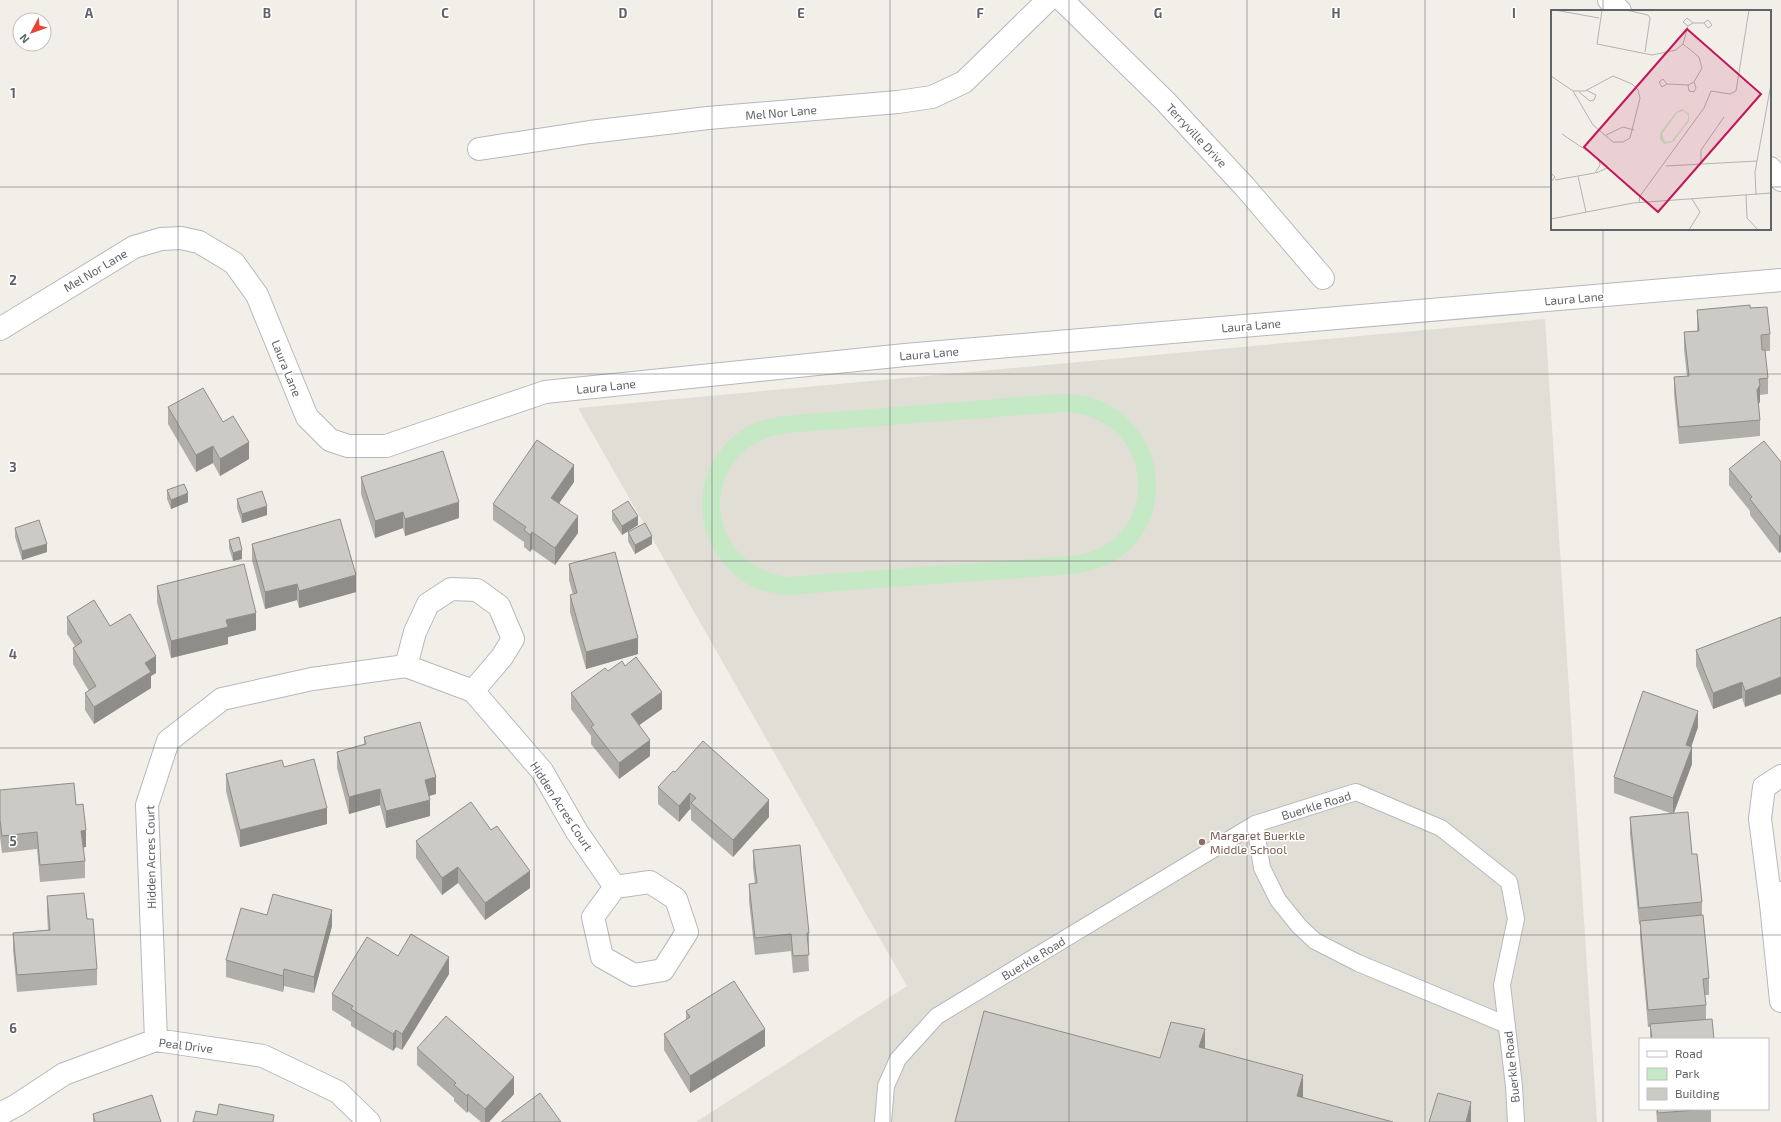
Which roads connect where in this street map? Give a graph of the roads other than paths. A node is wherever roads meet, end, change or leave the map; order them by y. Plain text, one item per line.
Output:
1 (1048, 0) edge
2 (1062, 0) edge
3 (1609, 0) edge
4 (1619, 10) edge
5 (479, 149) dead end
6 (1771, 169) edge
7 (1781, 180) edge
8 (199, 242) joint
9 (1323, 278) dead end
10 (1781, 280) edge
11 (0, 329) edge
12 (406, 666) junction
13 (473, 691) junction
14 (1781, 776) edge
15 (1255, 824) junction
16 (1781, 882) edge
17 (615, 887) junction
18 (1770, 904) junction
19 (1781, 1001) edge
20 (1507, 1025) junction
21 (156, 1040) junction
22 (0, 1114) edge
23 (369, 1122) edge
24 (883, 1122) edge
25 (1516, 1122) edge

1 - 5 street, Mel Nor Lane
2 - 9 street, Terryville Drive
3 - 4 street
6 - 7 street
8 - 10 street, Laura Lane
8 - 11 street, Mel Nor Lane
12 - 13 street, Hidden Acres Court
12 - 13 street
12 - 21 street, Hidden Acres Court
13 - 17 street, Hidden Acres Court
14 - 18 street
15 - 20 lane
15 - 20 lane, Buerkle Road
15 - 24 lane, Buerkle Road
16 - 18 street
17 - 17 street
18 - 19 street
20 - 25 lane, Buerkle Road
21 - 22 street, Peal Drive
21 - 23 street, Peal Drive

